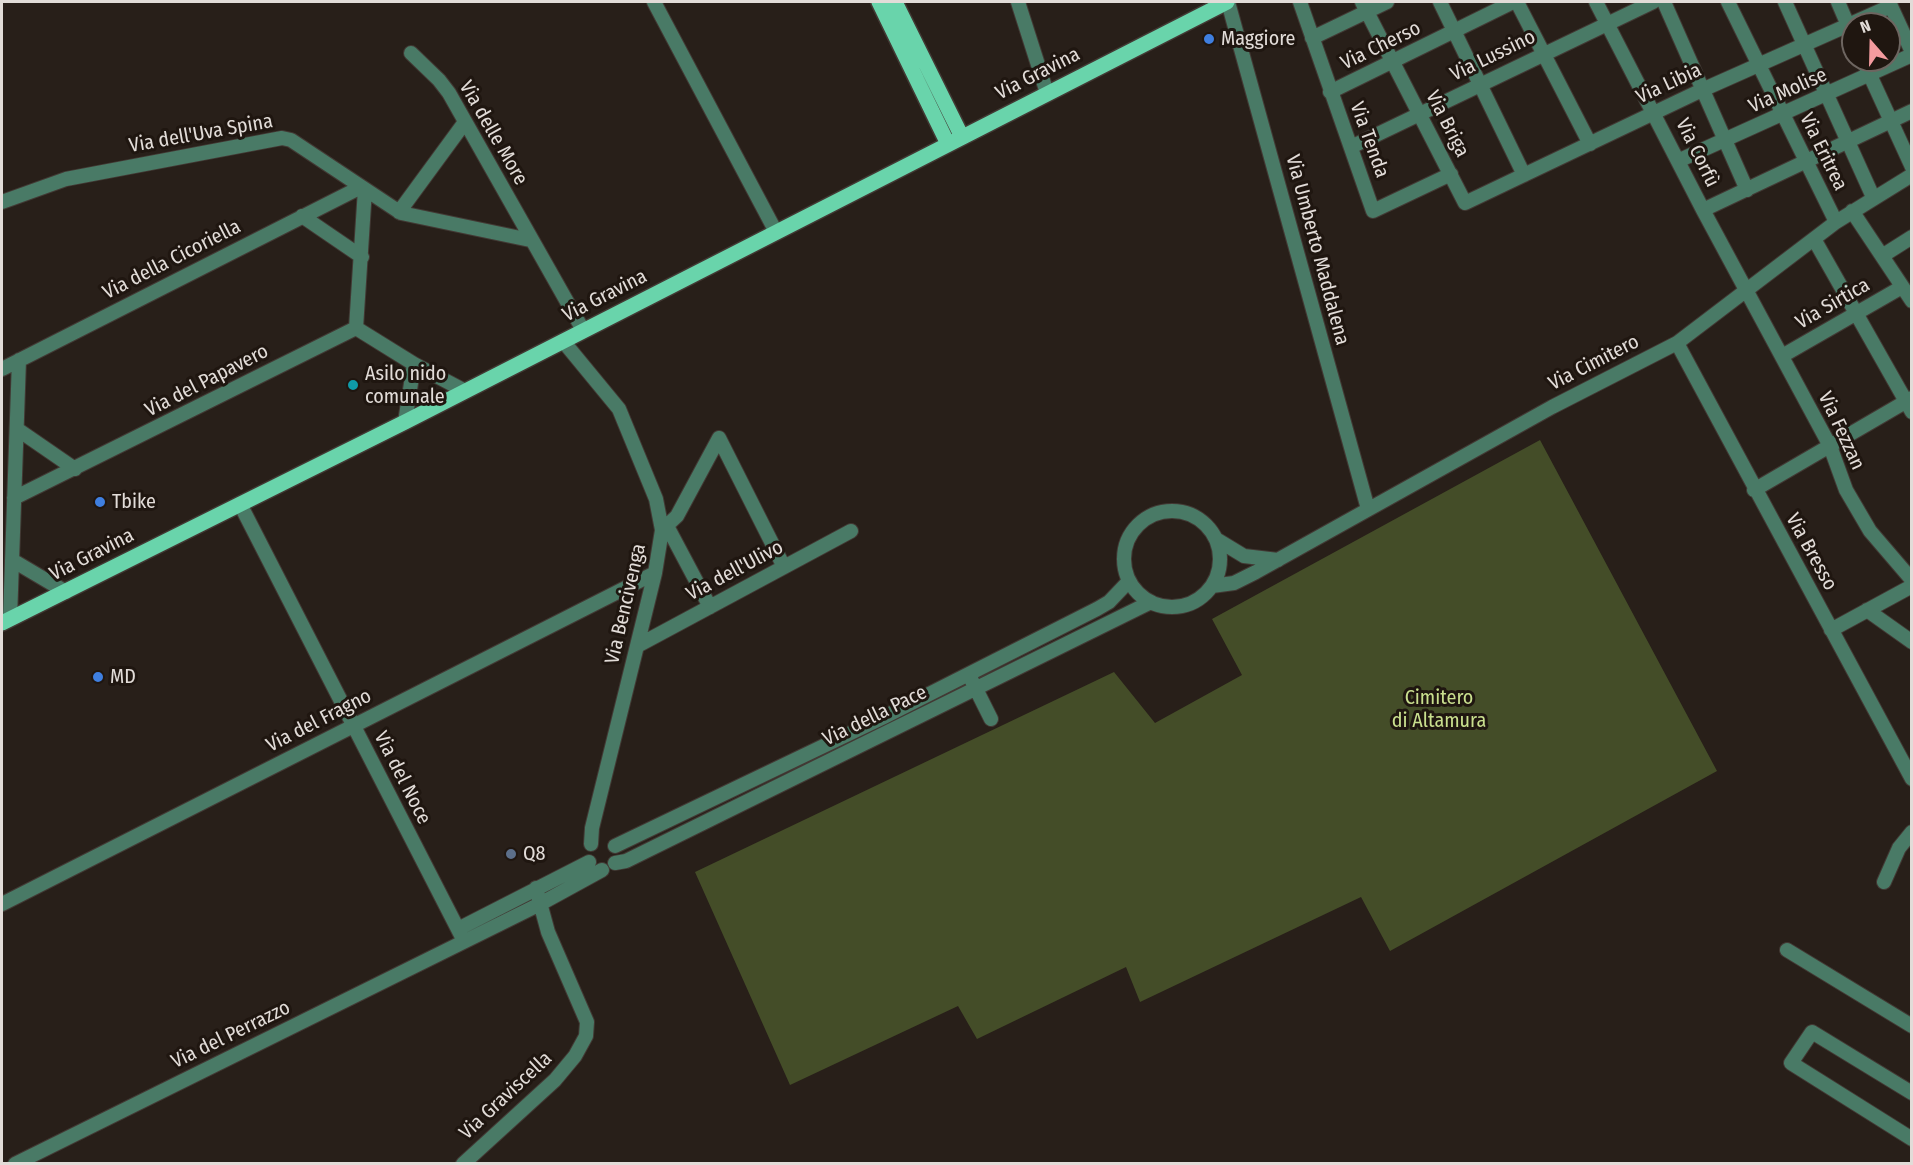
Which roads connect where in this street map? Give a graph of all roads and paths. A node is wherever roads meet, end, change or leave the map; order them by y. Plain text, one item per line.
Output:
1 (654, 2) edge
2 (879, 2) edge
3 (895, 2) edge
4 (1018, 2) edge
5 (1223, 2) edge
6 (1300, 2) edge
7 (1387, 2) edge
8 (1440, 2) edge
9 (1515, 2) edge
10 (1596, 2) edge
11 (1653, 2) edge
12 (1664, 2) edge
13 (1728, 2) edge
14 (1785, 2) edge
15 (1890, 4) edge
16 (1365, 6) edge
17 (1608, 22) junction
18 (1454, 31) junction
19 (1841, 34) edge
20 (1312, 38) junction
21 (1804, 45) junction
22 (411, 53) dead end
23 (1543, 53) junction
24 (1911, 53) edge
25 (1393, 62) junction
26 (1758, 64) junction
27 (1869, 72) edge
28 (1870, 75) junction
29 (1480, 84) junction
30 (1702, 90) junction
31 (1330, 92) junction
32 (1047, 93) junction
33 (1827, 95) junction
34 (1911, 111) edge
35 (1654, 112) junction
36 (1420, 114) junction
37 (1784, 114) junction
38 (465, 122) junction
39 (1890, 123) junction
40 (955, 140) junction
41 (1725, 140) junction
42 (1849, 142) junction
43 (1590, 144) junction
44 (1351, 147) junction
45 (1680, 160) junction
46 (1806, 164) junction
47 (1911, 167) edge
48 (1451, 174) junction
49 (1524, 175) junction
50 (1911, 175) edge
51 (363, 188) junction
52 (1747, 190) junction
53 (1873, 197) junction
54 (2, 202) edge
55 (1465, 203) joint
56 (1703, 210) junction
57 (1852, 211) junction
58 (399, 212) junction
59 (302, 216) junction
60 (1836, 222) junction
61 (776, 232) junction
62 (1911, 237) edge
63 (1814, 239) junction
64 (530, 240) junction
65 (1882, 256) junction
66 (362, 257) junction
67 (1902, 287) junction
68 (1745, 290) junction
69 (1911, 301) edge
70 (1856, 313) junction
71 (356, 328) junction
72 (583, 330) junction
73 (563, 341) junction
74 (1677, 343) junction
75 (1782, 356) junction
76 (19, 360) junction
77 (414, 364) junction
78 (2, 369) edge
79 (465, 391) junction
80 (1910, 404) edge
81 (405, 422) junction
82 (17, 429) junction
83 (1830, 446) junction
84 (75, 469) junction
85 (1754, 489) junction
86 (14, 498) junction
87 (240, 504) junction
88 (1368, 509) junction
89 (664, 528) junction
90 (851, 531) dead end
91 (1216, 539) junction
92 (12, 560) junction
93 (1278, 560) junction
94 (784, 567) junction
95 (655, 573) junction
96 (1911, 580) edge
97 (1129, 581) junction
98 (1212, 586) junction
99 (1911, 586) edge
100 (66, 592) junction
101 (1151, 602) junction
102 (710, 607) junction
103 (1868, 610) junction
104 (6, 621) edge
105 (1831, 630) junction
106 (1911, 642) edge
107 (637, 646) junction
108 (968, 674) junction
109 (976, 688) junction
110 (991, 719) dead end
111 (354, 726) junction
112 (1911, 779) edge
113 (1911, 832) edge
114 (595, 837) junction
115 (615, 846) junction
116 (589, 862) junction
117 (608, 866) junction
118 (1884, 882) dead end
119 (536, 888) junction
120 (2, 904) edge
121 (540, 904) junction
122 (461, 935) junction
123 (1787, 950) dead end
124 (1911, 1026) edge
125 (1911, 1093) edge
126 (1911, 1139) edge
127 (15, 1164) edge
128 (463, 1164) edge

1 - 61 street
2 - 40 main road
3 - 40 main road
4 - 32 street
5 - 32 main road, Via Gravina
5 - 88 street, Via Umberto Maddalena
6 - 20 street, Via Tenda
7 - 16 street
8 - 18 street
9 - 18 street, Via Cherso
9 - 23 street
10 - 17 street, Via Corfù
11 - 17 street, Via Lussino
12 - 30 street
13 - 26 street, Via Eritrea
14 - 21 street
15 - 24 street
16 - 20 street
16 - 25 street, Via Briga
17 - 23 street, Via Lussino
17 - 35 street, Via Corfù
18 - 25 street, Via Cherso
18 - 29 street
19 - 21 street, Via Libia
20 - 31 street, Via Tenda
21 - 26 street, Via Libia
21 - 33 street
22 - 38 street, Via delle More
23 - 29 street, Via Lussino
23 - 43 street
24 - 28 street, Via Molise
25 - 31 street, Via Cherso
25 - 36 street, Via Briga
26 - 30 street, Via Libia
26 - 37 street, Via Eritrea
27 - 28 street
28 - 33 street, Via Molise
28 - 39 street
29 - 36 street, Via Lussino
29 - 49 street
30 - 35 street, Via Libia
30 - 41 street
31 - 44 street, Via Tenda
32 - 40 main road, Via Gravina
33 - 37 street, Via Molise
33 - 42 street
34 - 39 street
35 - 43 street, Via Libia
35 - 45 street, Via Corfù
36 - 44 street, Via Lussino
36 - 48 street, Via Briga
37 - 41 street, Via Molise
37 - 46 street, Via Eritrea
38 - 58 street
38 - 64 street, Via delle More
39 - 42 street
39 - 47 street
40 - 61 main road, Via Gravina
41 - 45 street, Via Molise
41 - 52 street
42 - 46 street
42 - 53 street
43 - 49 street, Via Libia
44 - 48 street, Via Tenda
45 - 56 street, Via Corfù
46 - 52 street
46 - 60 street, Via Eritrea
48 - 55 street, Via Briga
49 - 55 street, Via Libia
50 - 53 street, Via Cimitero
51 - 54 street, Via dell'Uva Spina
51 - 58 street, Via dell'Uva Spina
51 - 59 street, Via della Cicoriella
51 - 66 street
52 - 56 street
53 - 57 street, Via Cimitero
56 - 68 street, Via Corfù
57 - 60 street, Via Cimitero
57 - 65 street
58 - 64 street, Via dell'Uva Spina
59 - 66 street
59 - 76 street, Via della Cicoriella
60 - 63 street, Via Cimitero
61 - 72 main road, Via Gravina
62 - 65 street
63 - 68 street, Via Cimitero
63 - 70 street
64 - 72 street, Via delle More
65 - 67 street
66 - 71 street
67 - 69 street
67 - 70 street, Via Sirtica
68 - 74 street, Via Cimitero
68 - 75 street, Via Fezzan
70 - 75 street, Via Sirtica
70 - 80 street
71 - 77 street
71 - 84 street, Via del Papavero
72 - 73 main road, Via Gravina
73 - 79 main road, Via Gravina
73 - 89 street, Via Bencivenga
74 - 85 street, Via Bresso
74 - 88 street, Via Cimitero
75 - 83 street, Via Fezzan
76 - 78 street, Via della Cicoriella
76 - 82 street
77 - 79 street
77 - 81 street
79 - 81 main road, Via Gravina
80 - 83 street
81 - 87 main road, Via Gravina
82 - 84 street
82 - 86 street
83 - 85 street
83 - 96 street, Via Fezzan
84 - 86 street, Via del Papavero
85 - 105 street, Via Bresso
86 - 92 street
87 - 100 main road, Via Gravina
87 - 111 street, Via del Noce
88 - 93 street, Via Cimitero
89 - 94 street
89 - 95 street, Via Bencivenga
89 - 102 street
90 - 94 street, Via dell'Ulivo
91 - 93 street
91 - 97 street
91 - 98 street
92 - 100 street
92 - 104 street
93 - 98 street, Via Cimitero
94 - 102 street, Via dell'Ulivo
95 - 107 street, Via Bencivenga
95 - 111 street, Via del Fragno
97 - 101 street
97 - 108 street, Via della Pace
98 - 101 street
99 - 103 street
100 - 104 main road, Via Gravina
101 - 109 street, Via della Pace
102 - 107 street, Via dell'Ulivo
103 - 105 street
103 - 106 street
105 - 112 street, Via Bresso
107 - 114 street, Via Bencivenga
108 - 109 street
108 - 115 street, Via della Pace
109 - 110 street
109 - 117 street, Via della Pace
111 - 120 street, Via del Fragno
111 - 122 street, Via del Noce
113 - 118 street
114 - 115 street
114 - 116 street
115 - 117 street
116 - 117 street
116 - 119 street
117 - 121 street, Via della Pace
119 - 121 street, Via Graviscella
119 - 122 street
121 - 122 street, Via della Pace
121 - 128 street, Via Graviscella
122 - 127 street, Via del Perrazzo
123 - 124 street
125 - 126 street

